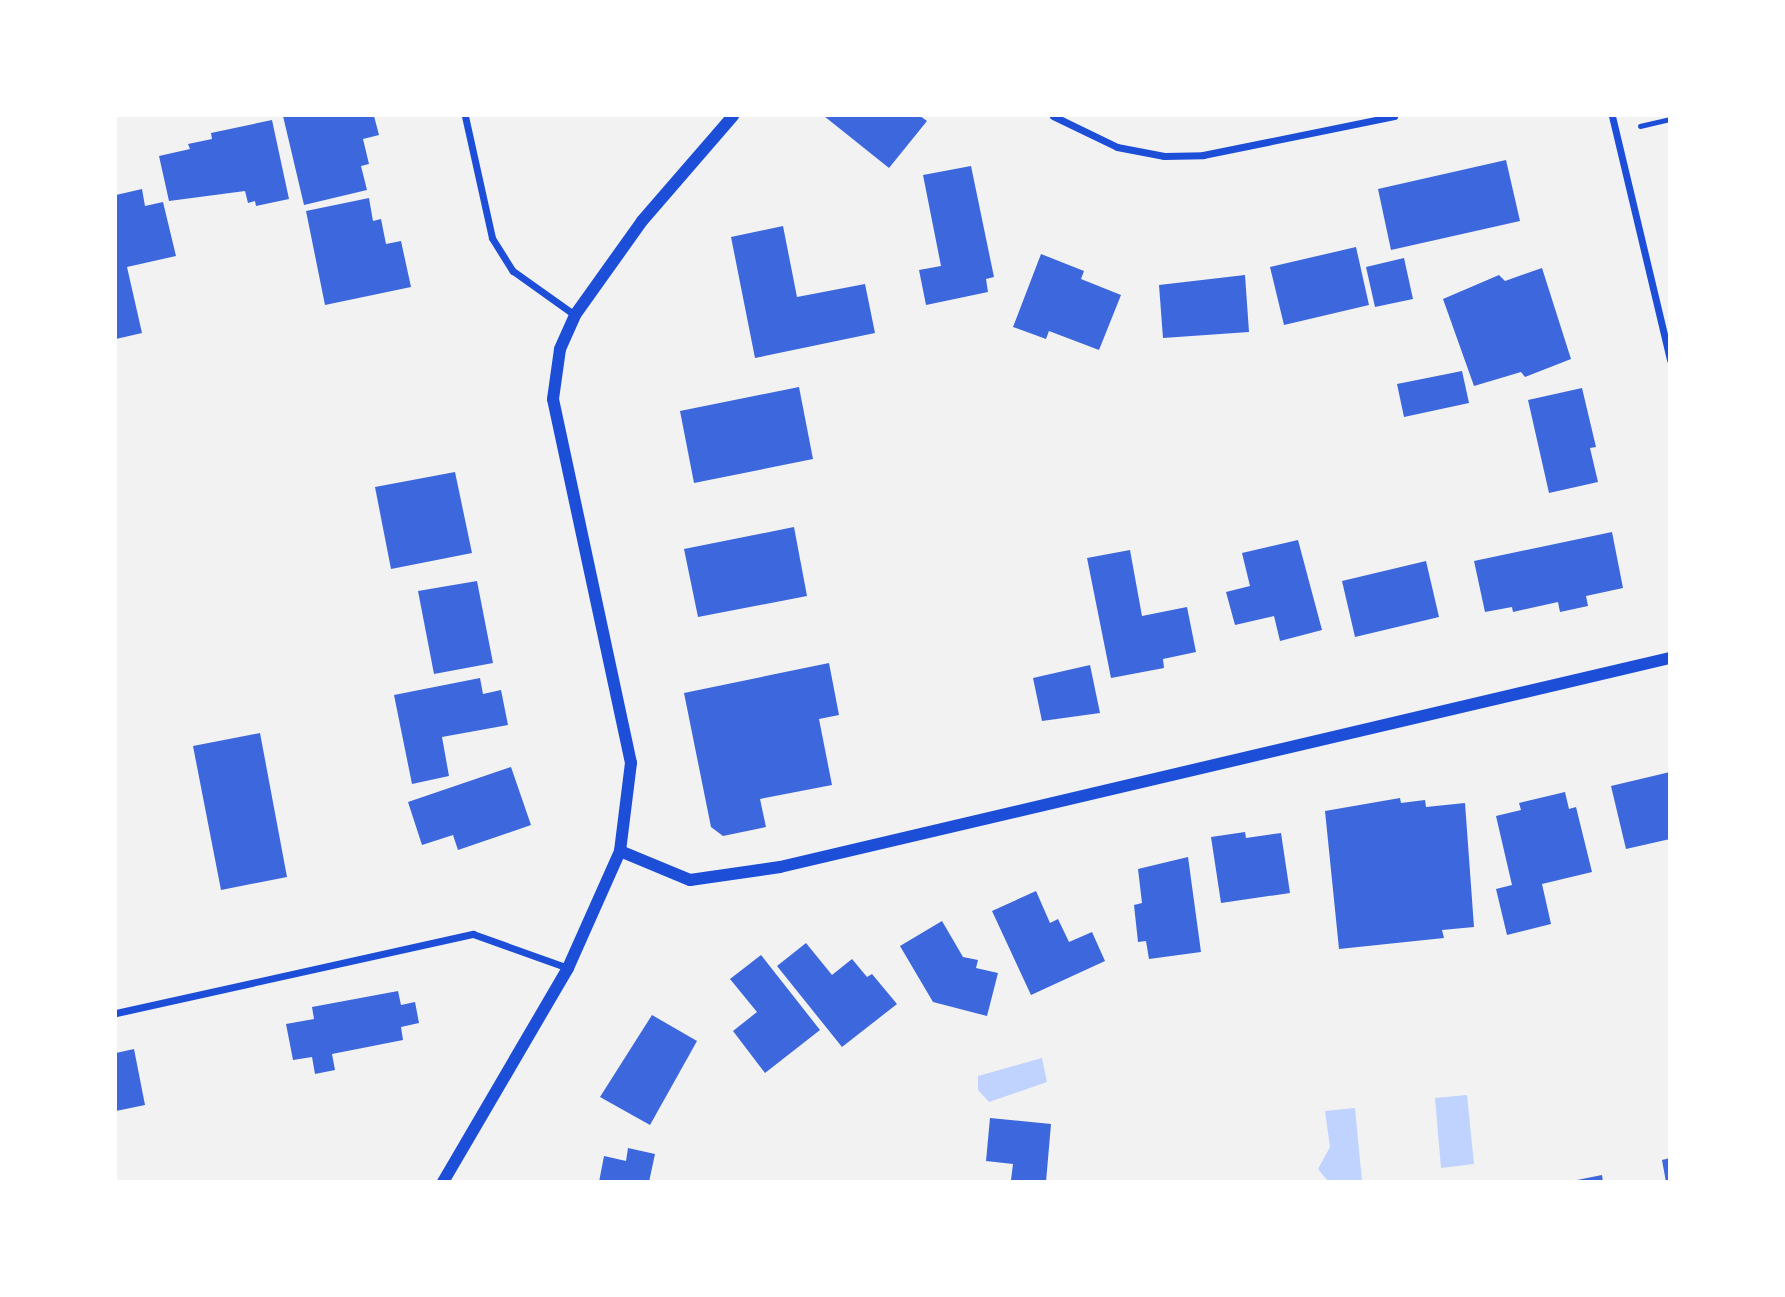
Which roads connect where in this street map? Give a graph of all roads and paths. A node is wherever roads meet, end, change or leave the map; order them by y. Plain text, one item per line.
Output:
1 (465, 116) edge
2 (733, 116) edge
3 (1053, 116) edge
4 (1394, 116) edge
5 (1612, 116) edge
6 (575, 315) junction
7 (1670, 359) edge
8 (1670, 658) edge
9 (620, 851) junction
10 (568, 968) junction
11 (116, 1013) edge
12 (443, 1181) edge

1 - 6 street
2 - 6 street
3 - 4 street
5 - 7 street
6 - 9 street
8 - 9 street
9 - 10 street
10 - 11 street
10 - 12 street

